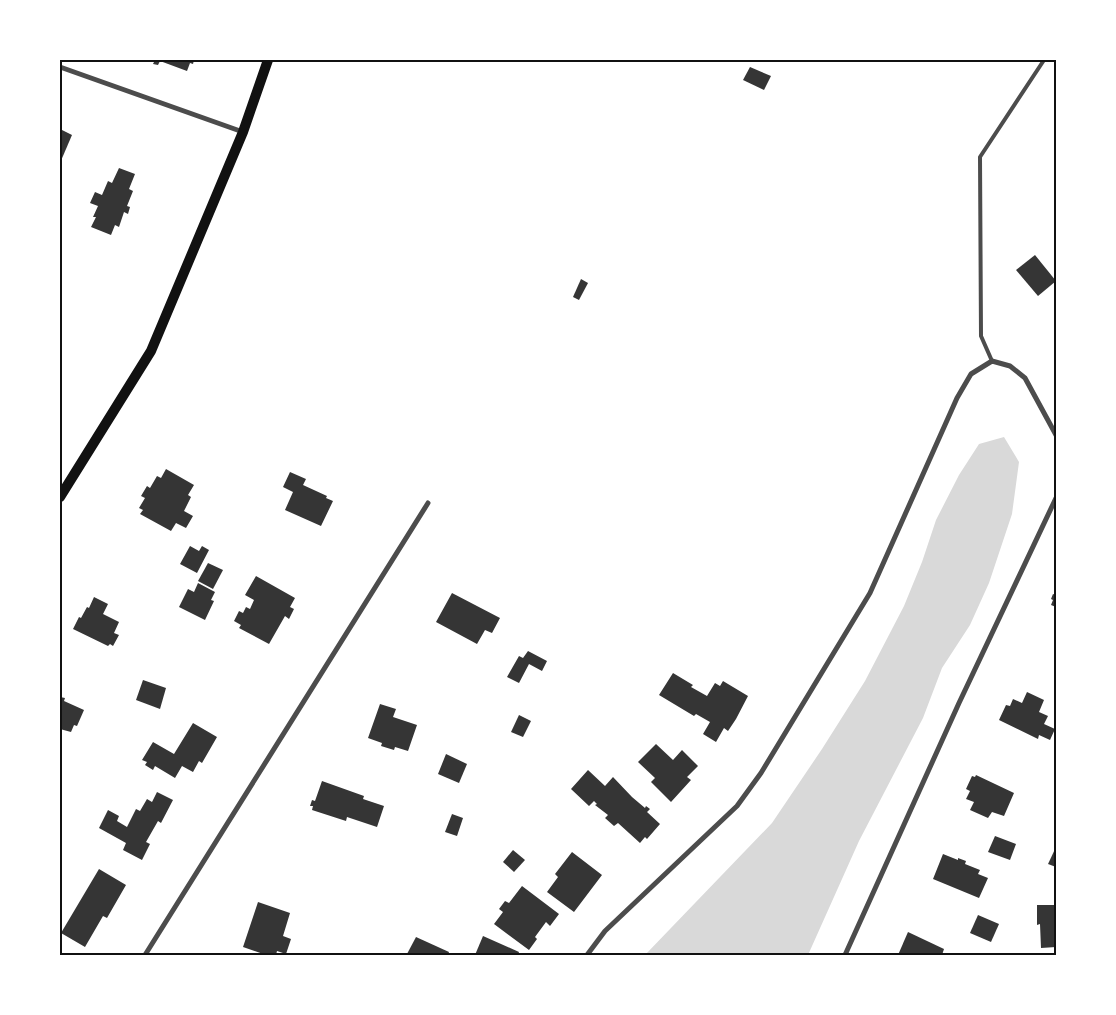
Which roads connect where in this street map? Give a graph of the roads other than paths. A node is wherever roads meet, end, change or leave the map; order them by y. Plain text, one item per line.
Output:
1 (268, 60) edge
2 (1044, 60) edge
3 (60, 67) edge
4 (243, 132) junction
5 (992, 361) junction
6 (1056, 435) edge
7 (60, 497) edge
8 (1056, 498) edge
9 (428, 503) dead end
10 (145, 955) edge
11 (587, 955) edge
12 (845, 955) edge

1 - 4 main road
2 - 5 lane
3 - 4 street
4 - 7 main road
5 - 6 street
5 - 11 street
8 - 12 street
9 - 10 street

